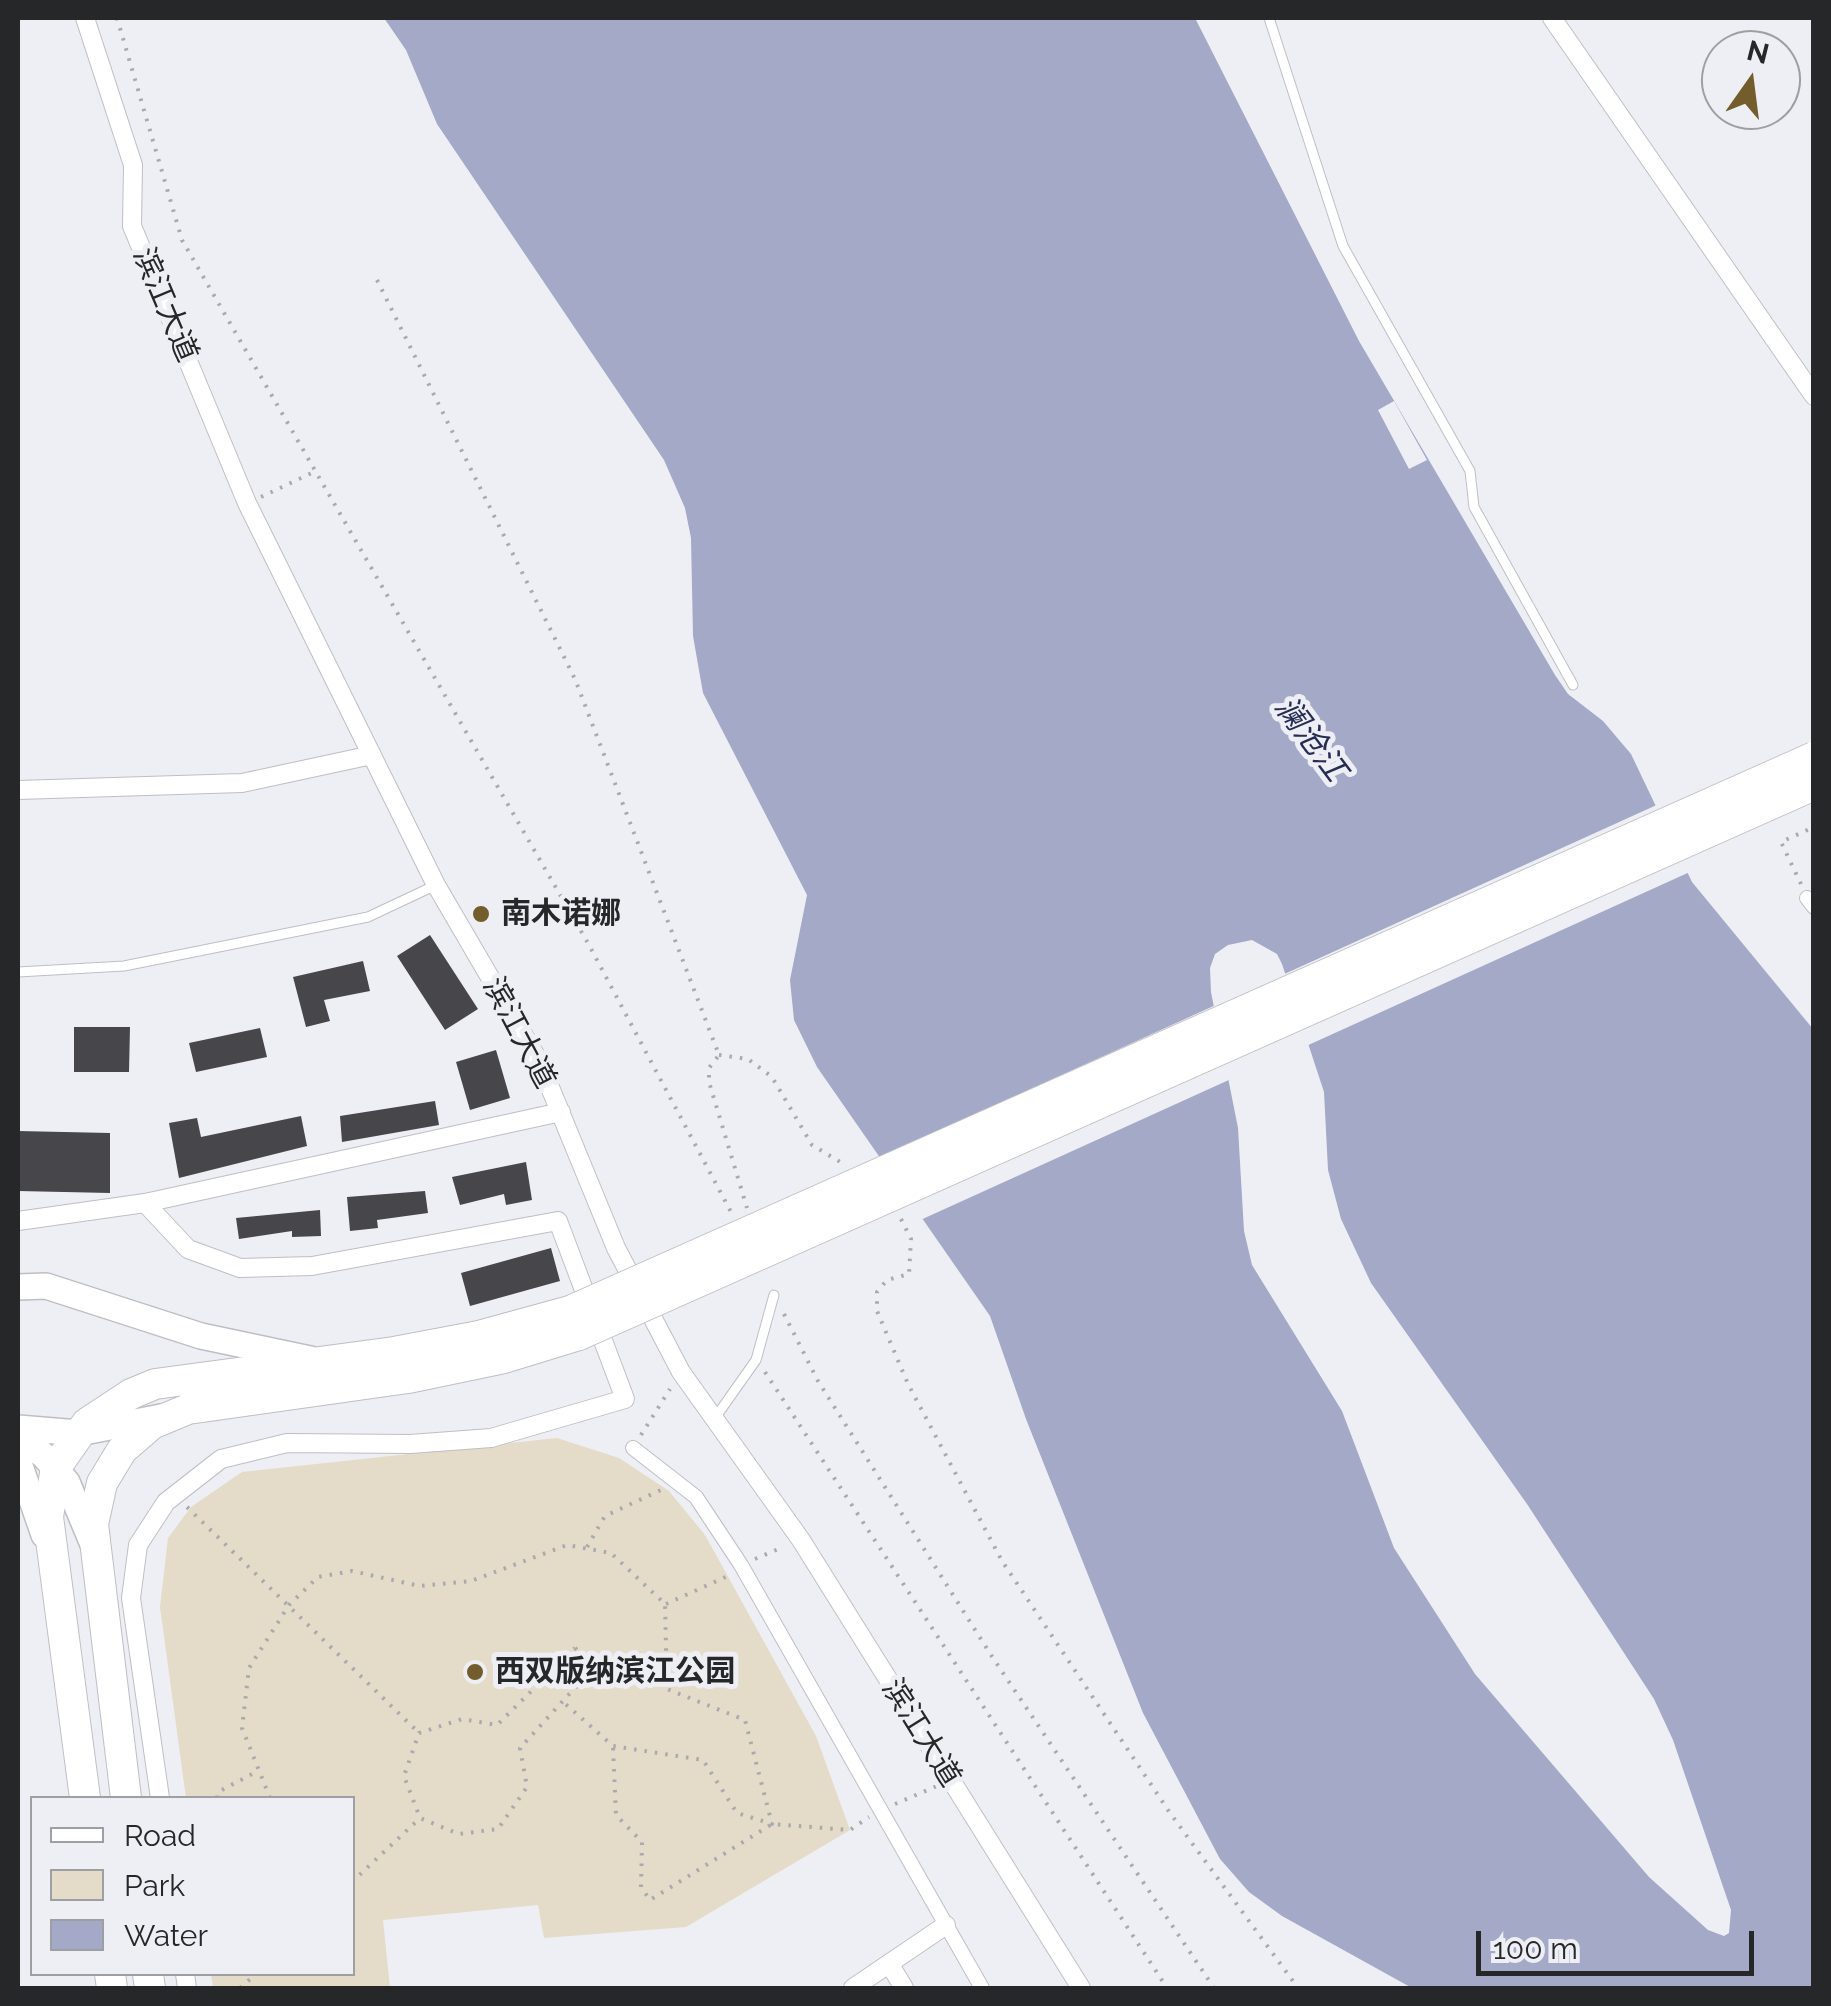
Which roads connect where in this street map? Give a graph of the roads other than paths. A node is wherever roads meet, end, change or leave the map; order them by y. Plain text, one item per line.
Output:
1 (85, 18) edge
2 (1269, 18) edge
3 (1552, 18) edge
4 (1814, 396) edge
5 (1572, 685) dead end
6 (372, 755) junction
7 (1814, 758) edge
8 (1814, 785) edge
9 (18, 790) edge
10 (436, 884) junction
11 (18, 972) edge
12 (561, 1112) junction
13 (144, 1203) junction
14 (18, 1221) edge
15 (18, 1287) edge
16 (774, 1295) road end
17 (574, 1323) junction
18 (324, 1362) junction
19 (170, 1415) junction
20 (715, 1418) junction
21 (18, 1432) edge
22 (78, 1433) junction
23 (633, 1448) road end
24 (18, 1460) edge
25 (56, 1467) junction
26 (94, 1547) junction
27 (52, 1562) junction
28 (85, 1796) edge
29 (126, 1796) edge
30 (160, 1796) edge
31 (946, 1925) junction
32 (890, 1965) junction
33 (853, 1988) edge
34 (904, 1988) edge
35 (982, 1988) edge
36 (1082, 1988) edge

1 - 6 street, 滨江大道
2 - 5 lane
3 - 4 street
6 - 9 street
6 - 10 street, 滨江大道
7 - 17 highway, bridge
8 - 17 highway, bridge
10 - 11 lane
10 - 12 street, 滨江大道
12 - 13 street
12 - 20 street, 滨江大道
13 - 14 street
13 - 30 street
15 - 18 main road
16 - 20 lane
17 - 18 highway
17 - 19 highway
18 - 22 highway
19 - 22 main road
19 - 26 highway
20 - 36 street, 滨江大道
21 - 22 main road
21 - 25 main road
22 - 25 highway
23 - 31 street
24 - 27 main road
25 - 26 main road
25 - 27 highway
26 - 29 highway
27 - 28 highway
31 - 32 street
31 - 35 street
32 - 33 street
32 - 34 street

